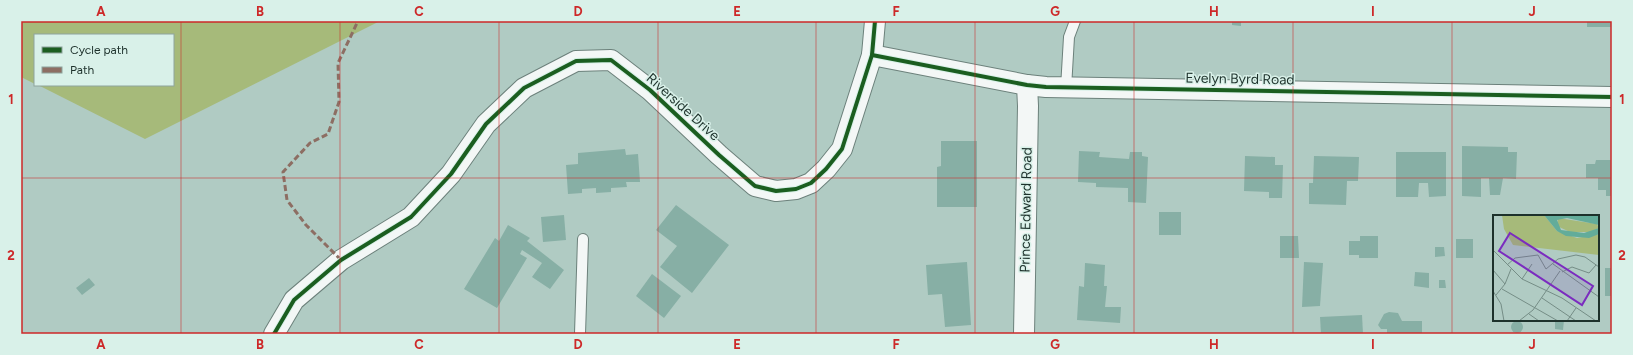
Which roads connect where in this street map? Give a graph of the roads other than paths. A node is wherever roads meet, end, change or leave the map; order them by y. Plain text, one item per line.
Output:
1 (875, 21) edge
2 (1075, 21) edge
3 (872, 55) junction
4 (1027, 86) junction
5 (1066, 88) junction
6 (1612, 97) edge
7 (583, 239) dead end
8 (274, 334) edge
9 (580, 334) edge
10 (1024, 334) edge

1 - 3 street, Riverside Drive
2 - 5 lane
3 - 4 street, Evelyn Byrd Road
3 - 8 street, Riverside Drive
4 - 5 street, Evelyn Byrd Road
4 - 10 street, Prince Edward Road
5 - 6 street, Evelyn Byrd Road
7 - 9 lane

